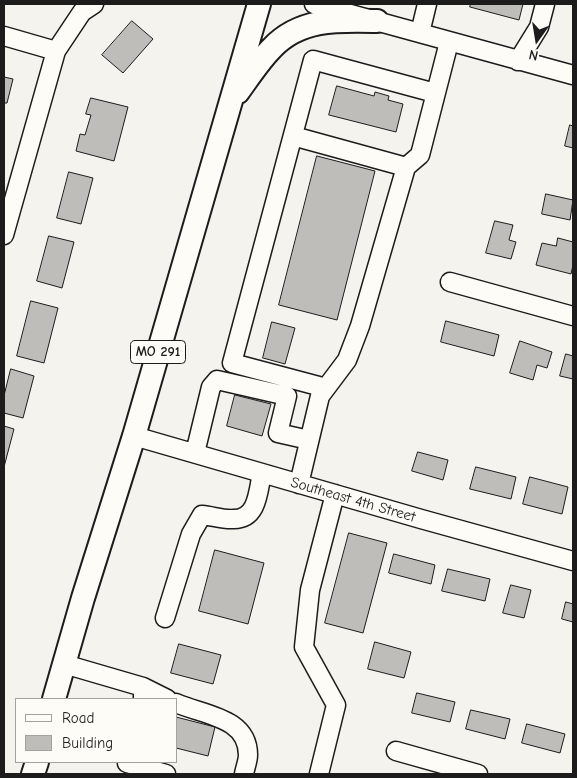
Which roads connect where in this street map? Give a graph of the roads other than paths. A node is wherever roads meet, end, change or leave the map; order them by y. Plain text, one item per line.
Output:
1 (94, 4) edge
2 (259, 4) edge
3 (314, 4) edge
4 (427, 4) edge
5 (545, 4) edge
6 (377, 21) junction
7 (420, 33) junction
8 (4, 36) edge
9 (449, 42) junction
10 (56, 51) junction
11 (518, 61) junction
12 (573, 75) edge
13 (435, 92) junction
14 (230, 102) junction
15 (293, 136) junction
16 (406, 167) junction
17 (4, 235) edge
18 (450, 282) dead end
19 (573, 316) edge
20 (326, 388) junction
21 (134, 436) junction
22 (309, 440) junction
23 (195, 453) junction
24 (262, 473) junction
25 (299, 484) junction
26 (335, 494) junction
27 (573, 561) edge
28 (165, 618) dead end
29 (64, 664) junction
30 (143, 693) edge
31 (54, 698) edge
32 (163, 698) edge
33 (178, 704) edge
34 (396, 751) dead end
35 (126, 766) edge
36 (166, 774) edge
37 (244, 774) edge
38 (319, 774) edge
39 (478, 774) edge

1 - 10 street
2 - 14 main road, MO 291
3 - 6 street
4 - 7 street
5 - 11 street
6 - 7 street
6 - 14 main road
7 - 9 street
8 - 10 street
9 - 11 street
9 - 13 street
10 - 17 street
11 - 12 street
13 - 15 street
13 - 16 street
14 - 21 main road, MO 291
15 - 16 street
15 - 20 street
16 - 20 street
18 - 19 street
20 - 22 street
21 - 23 street, Southeast 4th Street
21 - 29 main road, MO 291
22 - 23 street
22 - 25 street
23 - 24 street, Southeast 4th Street
24 - 25 street, Southeast 4th Street
24 - 28 street
25 - 26 street, Southeast 4th Street
26 - 27 street, Southeast 4th Street
26 - 38 street
29 - 30 street
29 - 31 main road, MO 291
30 - 32 street
33 - 37 street
34 - 39 street
35 - 36 street

